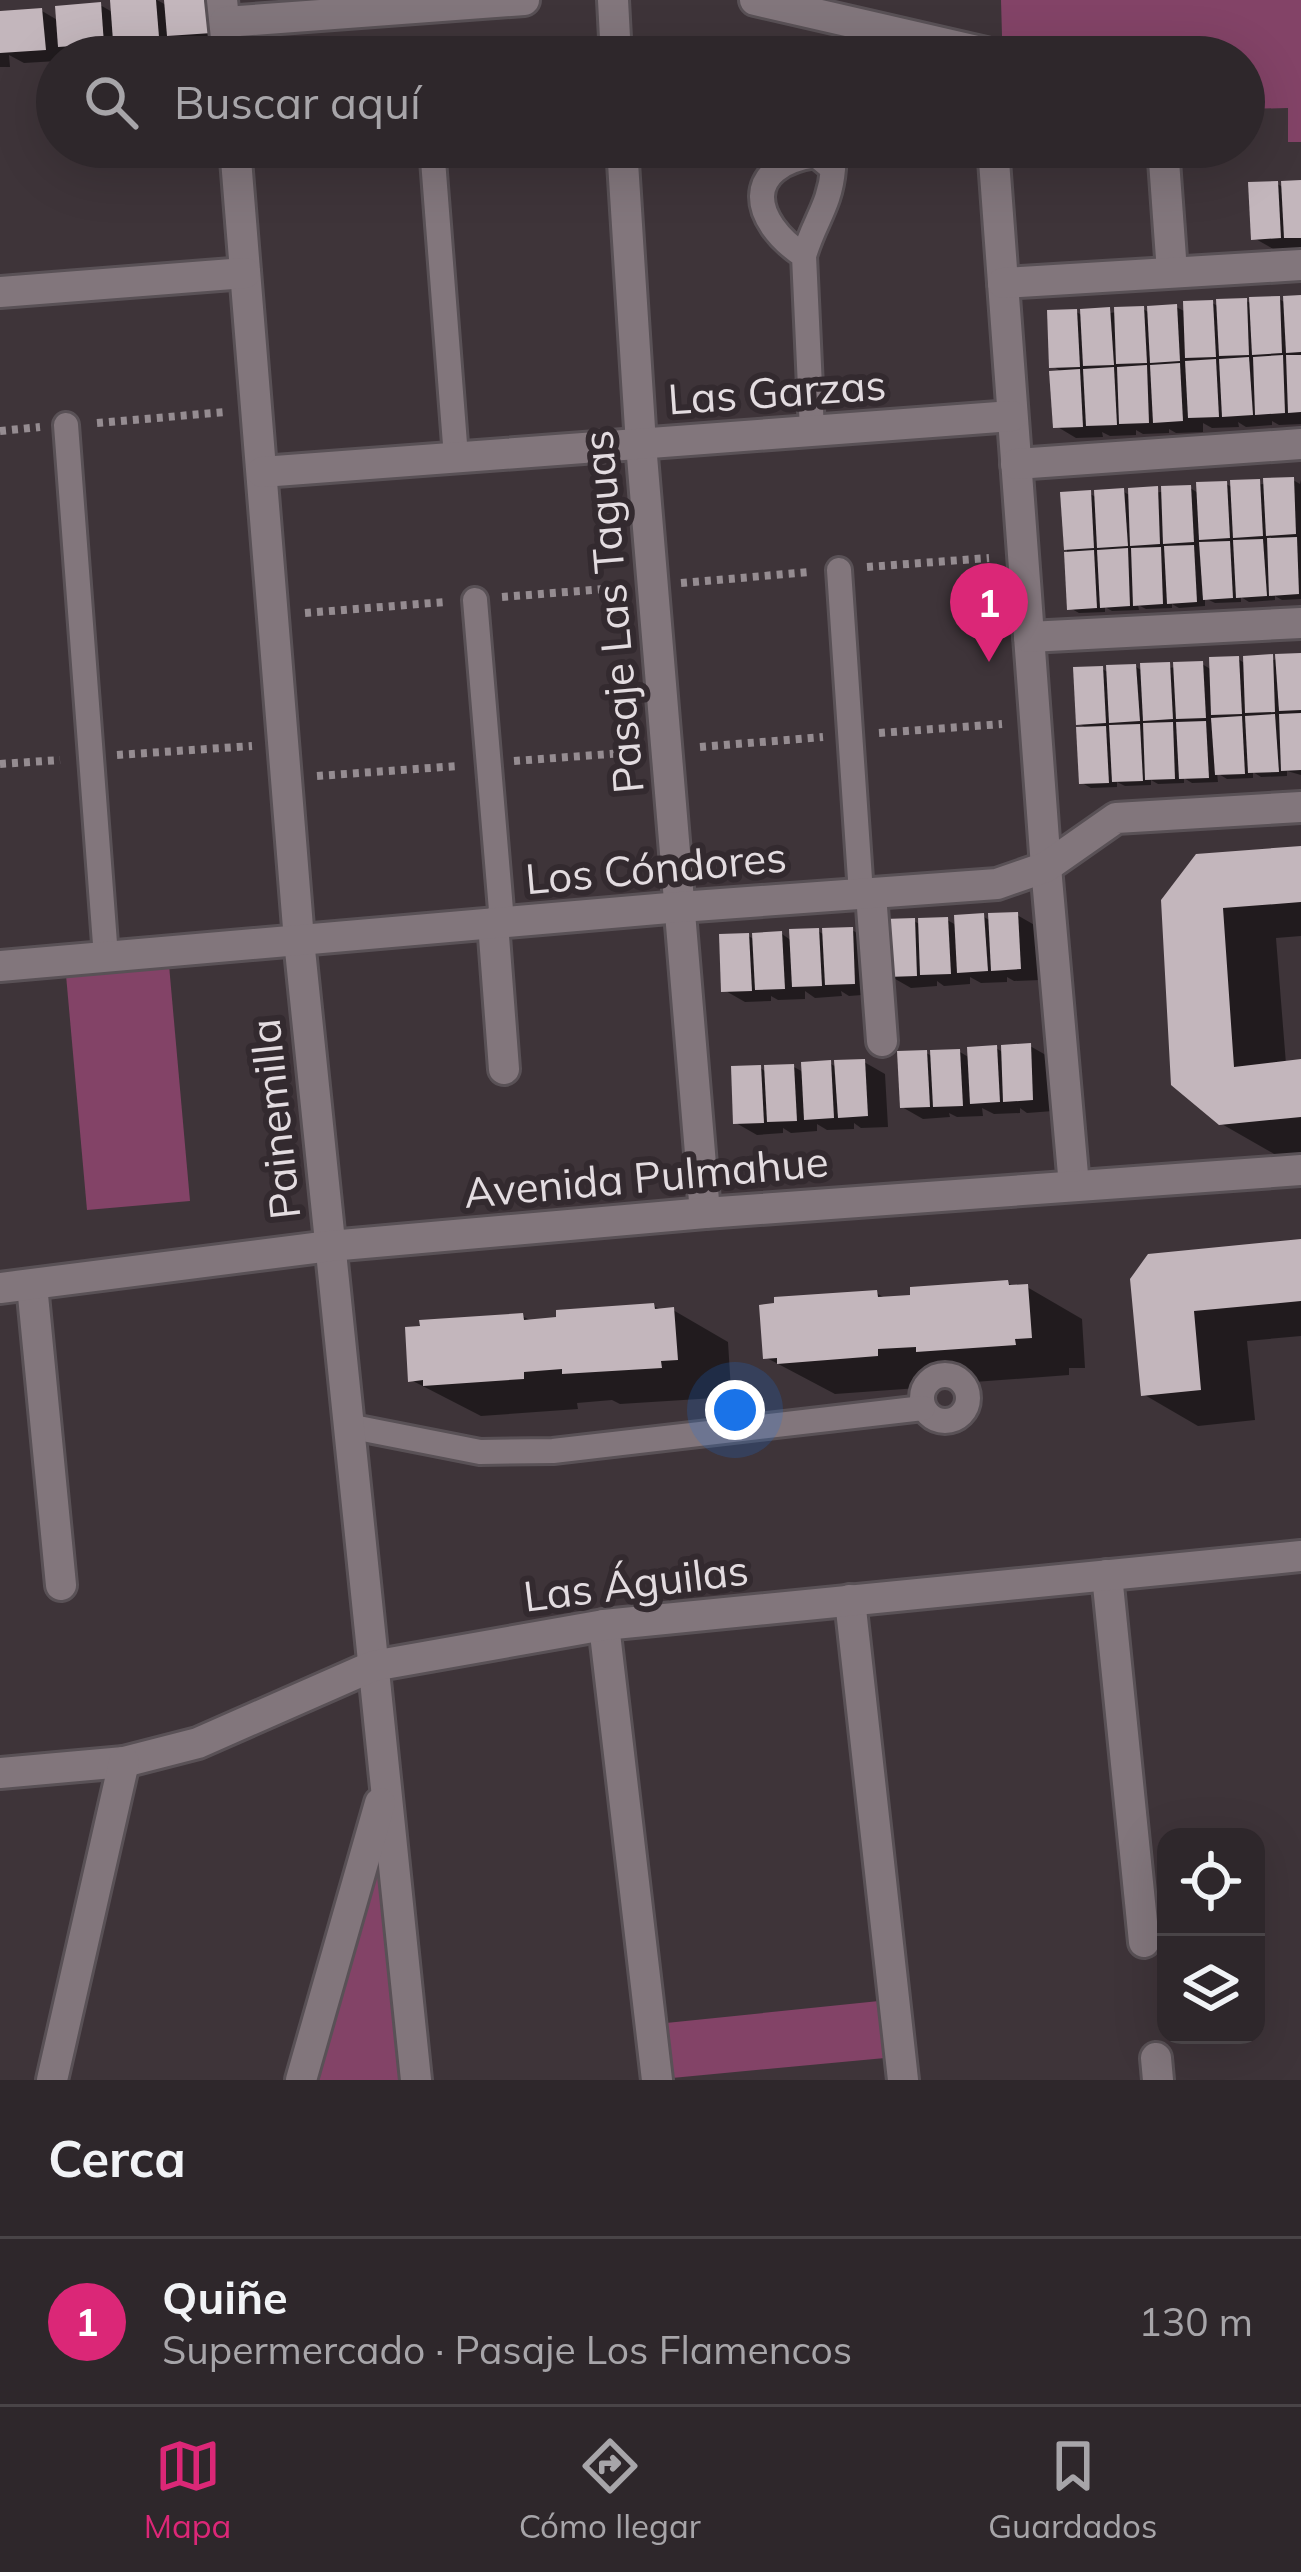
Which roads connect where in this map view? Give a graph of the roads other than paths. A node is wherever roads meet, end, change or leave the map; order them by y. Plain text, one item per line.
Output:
1 (524, 0) edge
2 (613, 0) edge
3 (755, 0) edge
4 (224, 11) edge
5 (615, 36) edge
6 (906, 36) edge
7 (237, 168) edge
8 (433, 168) edge
9 (623, 168) edge
10 (995, 168) edge
11 (1165, 168) edge
12 (804, 256) dead end
13 (1301, 265) edge
14 (1172, 272) junction
15 (245, 273) junction
16 (1003, 283) junction
17 (0, 292) edge
18 (1012, 416) junction
19 (66, 425) road end
20 (812, 431) junction
21 (641, 444) junction
22 (1301, 444) edge
23 (456, 457) junction
24 (1016, 464) junction
25 (262, 472) junction
26 (838, 570) dead end
27 (475, 599) dead end
28 (1301, 623) edge
29 (1029, 638) junction
30 (1301, 807) edge
31 (1046, 867) junction
32 (866, 894) junction
33 (680, 907) junction
34 (498, 922) junction
35 (298, 940) junction
36 (106, 957) junction
37 (0, 966) edge
38 (882, 1041) dead end
39 (504, 1069) dead end
40 (1301, 1170) edge
41 (1075, 1186) junction
42 (705, 1213) junction
43 (330, 1246) junction
44 (32, 1285) junction
45 (0, 1288) edge
46 (923, 1408) dead end
47 (348, 1426) junction
48 (1301, 1556) edge
49 (1107, 1575) junction
50 (61, 1585) dead end
51 (850, 1600) junction
52 (604, 1624) junction
53 (373, 1666) junction
54 (124, 1762) junction
55 (0, 1773) edge
56 (385, 1784) junction
57 (1144, 1942) dead end
58 (52, 2080) edge
59 (301, 2080) edge
60 (416, 2080) edge
61 (657, 2080) edge
62 (903, 2080) edge

1 - 4 street
2 - 5 street
3 - 6 street
7 - 15 street, Painemilla
8 - 23 lane
9 - 21 street, Pasaje Las Taguas
10 - 16 street
11 - 14 street
12 - 20 lane
13 - 14 street
14 - 16 street
15 - 17 street
15 - 25 street, Painemilla
16 - 18 street
18 - 20 street, Las Garzas
18 - 24 street
19 - 36 lane
20 - 21 street, Las Garzas
21 - 23 street, Las Garzas
21 - 33 street, Pasaje Las Taguas
22 - 24 street
23 - 25 street, Las Garzas
24 - 29 street
25 - 35 street, Painemilla
26 - 32 lane
27 - 34 lane
28 - 29 street
29 - 31 street
30 - 31 street, Los Cóndores
31 - 32 street, Los Cóndores
31 - 41 street
32 - 33 street, Los Cóndores
32 - 38 street
33 - 34 street, Los Cóndores
33 - 42 street, Pasaje Las Taguas
34 - 35 street, Los Cóndores
34 - 39 street
35 - 36 street, Los Cóndores
35 - 43 street, Painemilla
36 - 37 street, Los Cóndores
40 - 41 street, Avenida Pulmahue
41 - 42 street, Avenida Pulmahue
42 - 43 street, Avenida Pulmahue
43 - 44 street, Avenida Pulmahue
43 - 47 street, Painemilla
44 - 45 street, Avenida Pulmahue
44 - 50 street
46 - 47 lane
47 - 53 street, Painemilla
48 - 49 street, Las Águilas
49 - 51 street, Las Águilas
49 - 57 street
51 - 52 street, Las Águilas
51 - 62 street
52 - 53 street, Las Águilas
52 - 61 street
53 - 54 street, Las Águilas
53 - 56 street, Painemilla
54 - 55 street, Las Águilas
54 - 58 street
56 - 59 street
56 - 60 street, Painemilla

